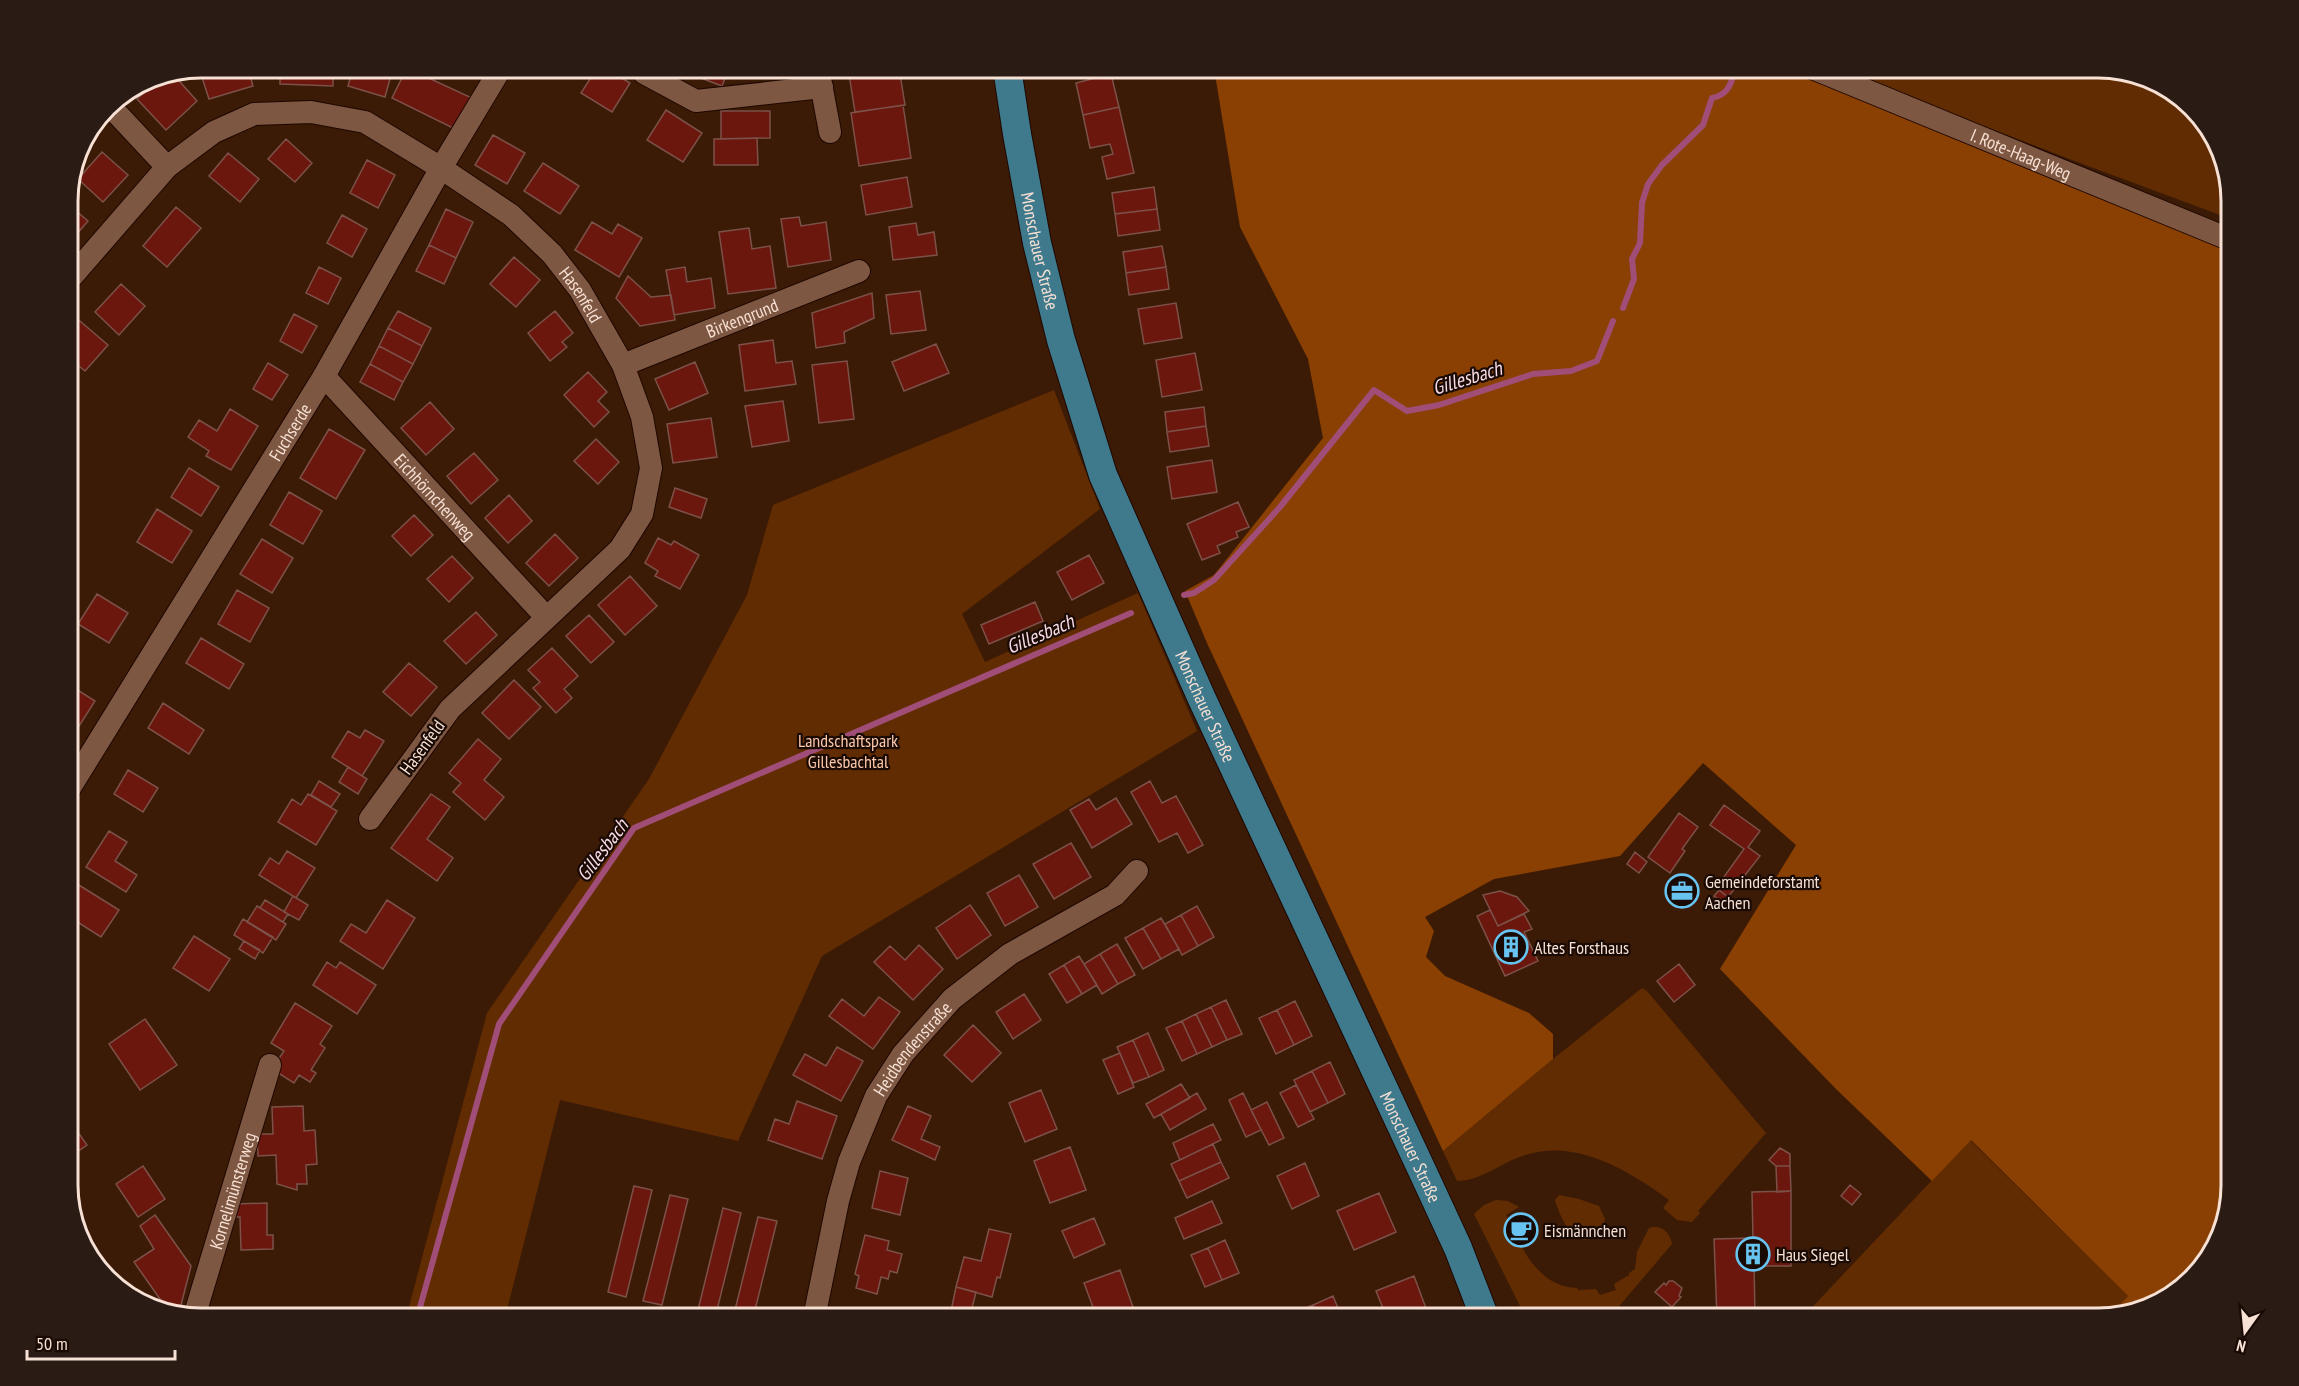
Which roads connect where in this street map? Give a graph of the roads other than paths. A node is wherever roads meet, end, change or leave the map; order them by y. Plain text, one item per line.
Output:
1 (495, 78) edge
2 (653, 78) edge
3 (815, 78) edge
4 (820, 78) edge
5 (1008, 78) edge
6 (1836, 78) edge
7 (116, 113) edge
8 (830, 132) dead end
9 (167, 167) junction
10 (441, 168) junction
11 (2221, 236) edge
12 (78, 269) edge
13 (859, 271) dead end
14 (623, 365) junction
15 (324, 376) junction
16 (546, 617) junction
17 (78, 775) edge
18 (370, 819) dead end
19 (1137, 871) dead end
20 (270, 1065) dead end
21 (197, 1308) edge
22 (816, 1308) edge
23 (1479, 1308) edge

1 - 10 street, Fuchserde
2 - 3 street
4 - 8 street
5 - 23 main road, Monschauer Straße
6 - 11 street, I. Rote-Haag-Weg
7 - 9 street
9 - 10 street, Hasenfeld
9 - 12 street, Hasenfeld
10 - 14 street, Hasenfeld
10 - 15 street, Fuchserde
13 - 14 street, Birkengrund
14 - 16 street, Hasenfeld
15 - 16 street, Eichhörnchenweg
15 - 17 street, Fuchserde
16 - 18 street, Hasenfeld
19 - 22 street, Heidbendenstraße
20 - 21 street, Kornelimünsterweg

